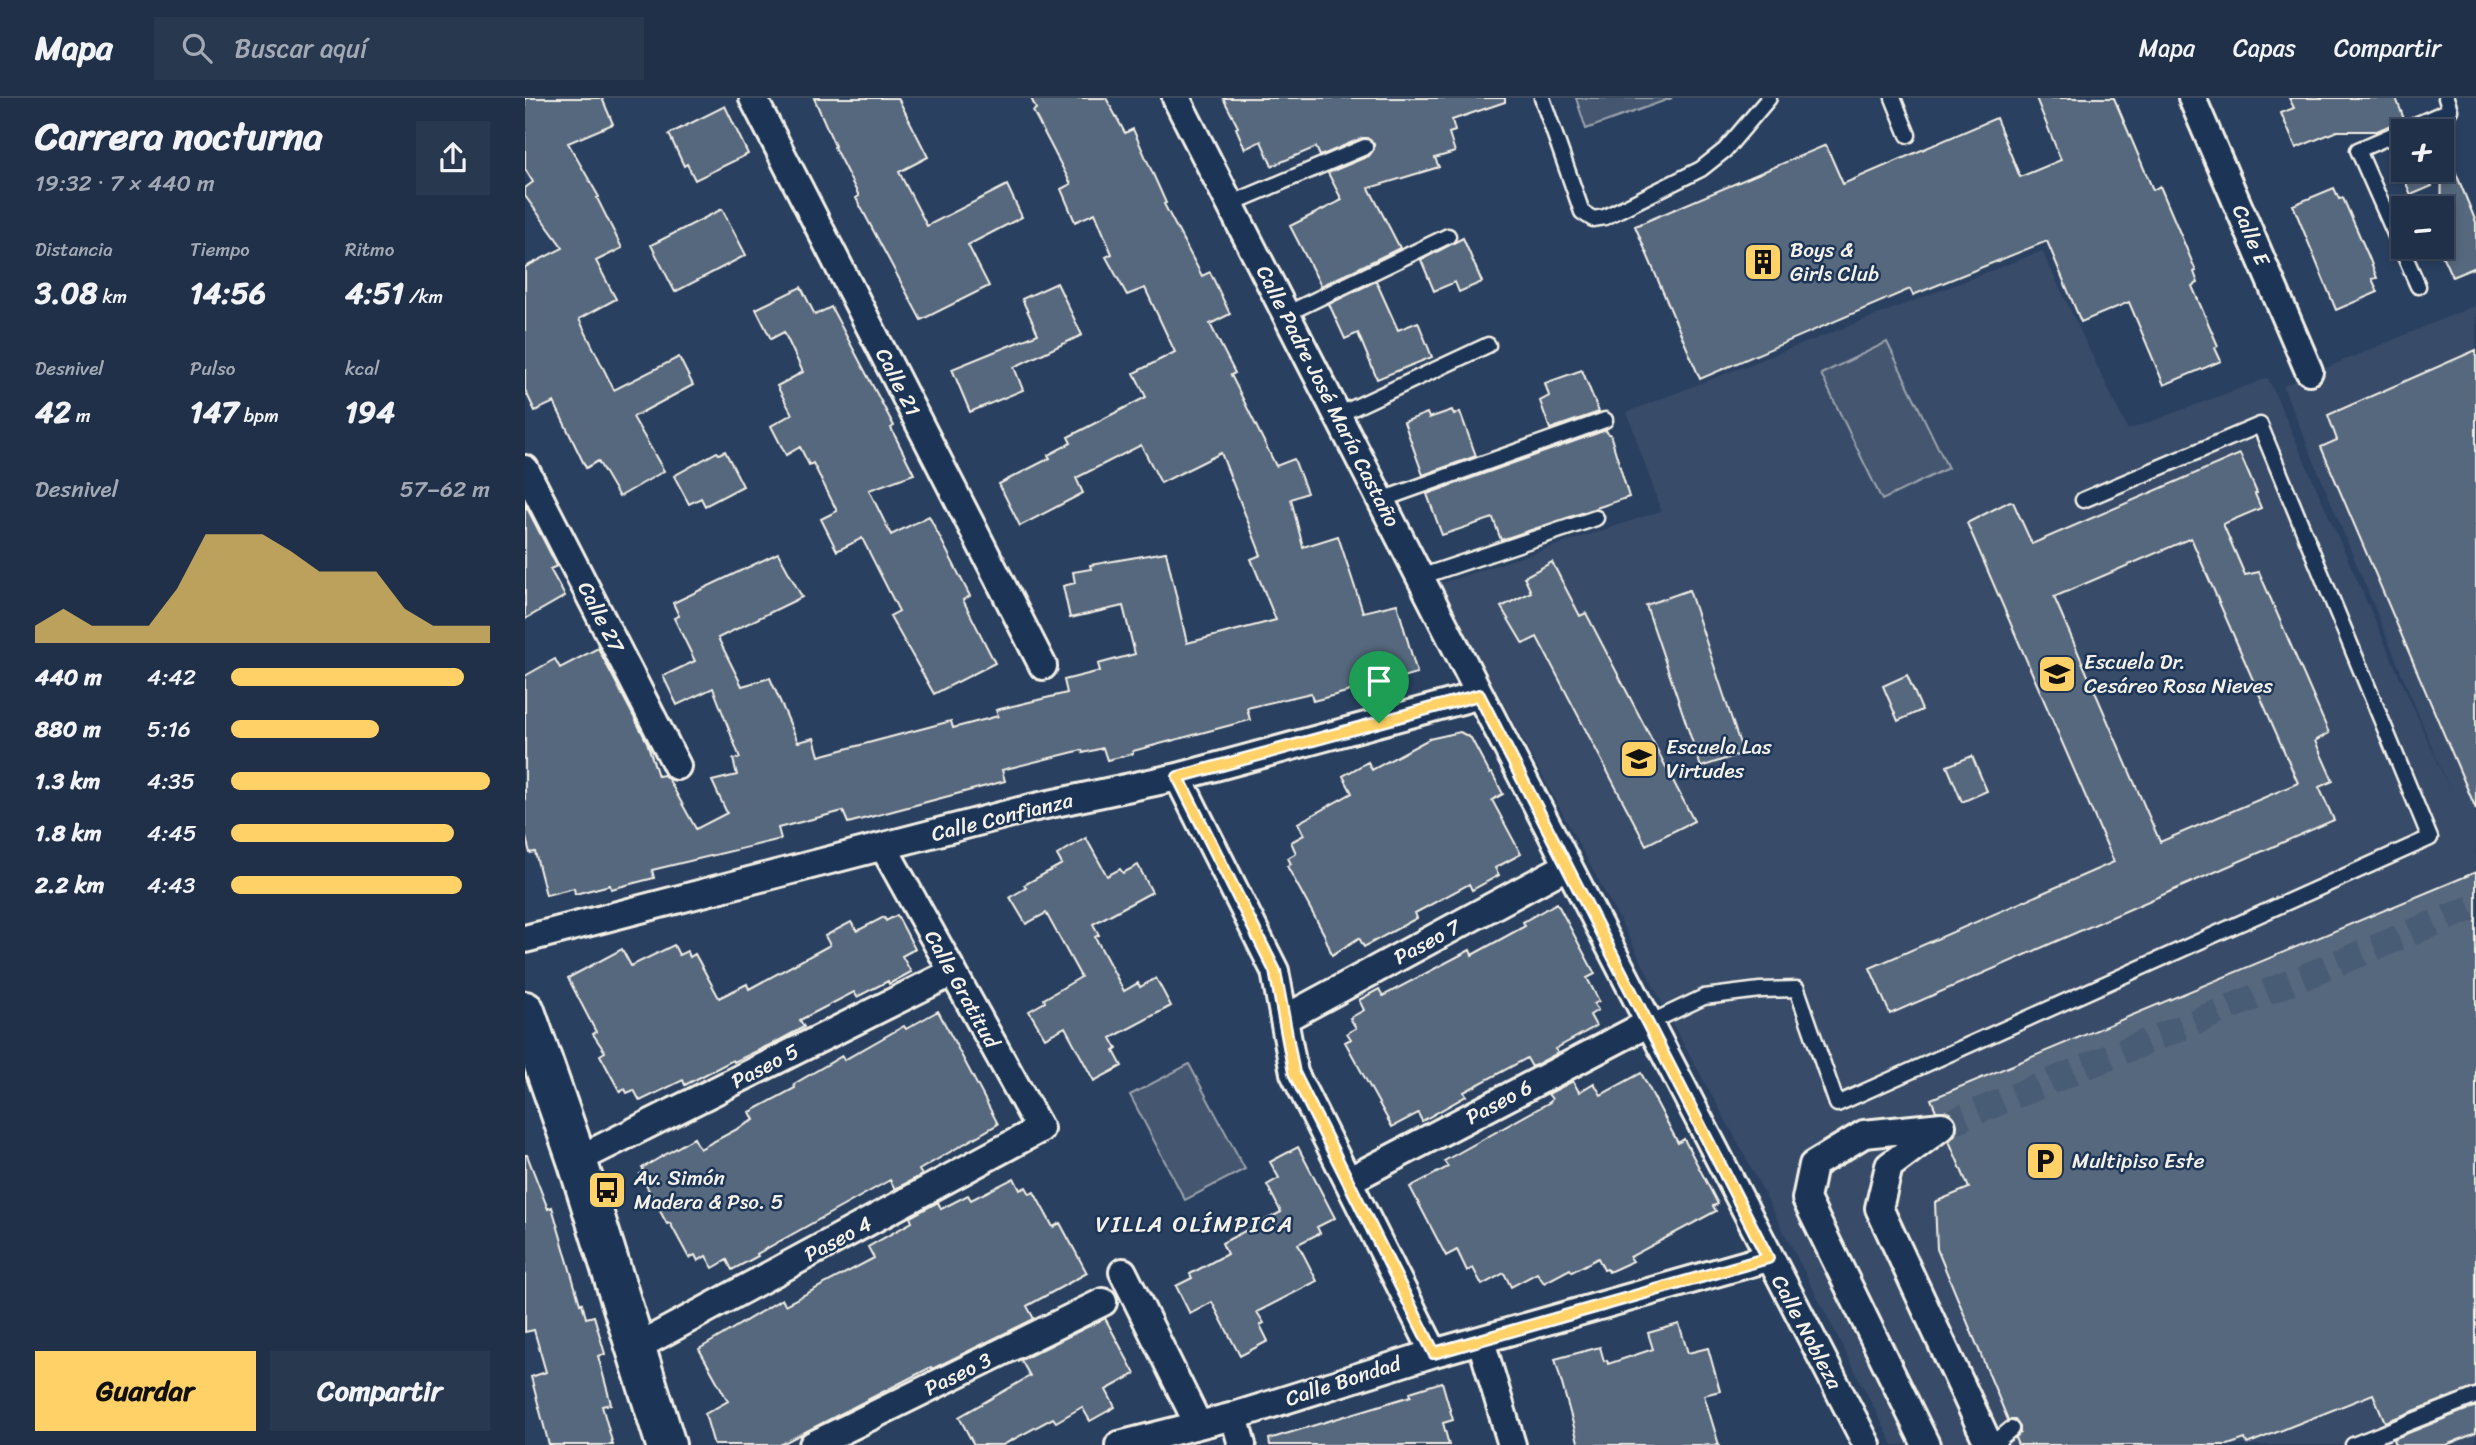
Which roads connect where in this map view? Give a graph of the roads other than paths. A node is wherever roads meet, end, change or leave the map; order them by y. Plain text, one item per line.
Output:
1 (753, 98) edge
2 (1176, 98) edge
3 (1542, 98) edge
4 (1769, 98) edge
5 (1893, 98) edge
6 (2192, 98) edge
7 (2446, 98) edge
8 (1908, 135) dead end
9 (1365, 147) dead end
10 (1230, 204) junction
11 (1448, 236) dead end
12 (2418, 286) dead end
13 (1286, 314) junction
14 (1488, 345) dead end
15 (2309, 371) dead end
16 (1336, 416) junction
17 (1605, 420) dead end
18 (525, 469) edge
19 (1381, 500) junction
20 (2083, 500) dead end
21 (1596, 518) dead end
22 (1420, 577) junction
23 (1043, 666) dead end
24 (1479, 695) junction
25 (677, 765) dead end
26 (1178, 777) junction
27 (884, 848) junction
28 (1567, 866) junction
29 (525, 939) edge
30 (953, 972) junction
31 (525, 1011) edge
32 (1286, 1018) junction
33 (1649, 1023) junction
34 (1041, 1129) joint
35 (577, 1160) junction
36 (1348, 1181) junction
37 (1768, 1258) junction
38 (1123, 1272) dead end
39 (1103, 1302) dead end
40 (1481, 1341) junction
41 (635, 1348) junction
42 (1434, 1353) junction
43 (2476, 1396) edge
44 (1234, 1416) junction
45 (1198, 1424) junction
46 (2011, 1429) dead end
47 (1863, 1444) edge
48 (666, 1445) edge
49 (813, 1445) edge
50 (1119, 1445) edge
51 (1242, 1445) edge
52 (1512, 1445) edge
53 (1926, 1445) edge
54 (1989, 1445) edge
55 (1998, 1445) edge
56 (2353, 1445) edge

1 - 23 street, Calle 21
2 - 10 street, Calle Padre José María Castaño
3 - 4 lane
5 - 8 lane
6 - 15 street, Calle E
7 - 12 lane
9 - 10 lane
10 - 13 street, Calle Padre José María Castaño
11 - 13 lane
13 - 16 street, Calle Padre José María Castaño
14 - 16 lane
16 - 19 street, Calle Padre José María Castaño
17 - 19 lane
18 - 25 street, Calle 27
19 - 22 street, Calle Padre José María Castaño
20 - 33 lane
21 - 22 lane
22 - 24 street, Calle Padre José María Castaño
24 - 26 street, Calle Confianza
24 - 28 street, Calle Nobleza
26 - 27 street, Calle Confianza
26 - 32 street
27 - 29 street, Calle Confianza
27 - 30 street, Calle Gratitud
28 - 32 street, Paseo 7
28 - 33 street, Calle Nobleza
30 - 34 street, Calle Gratitud
30 - 35 street, Paseo 5
31 - 35 street
32 - 36 street
33 - 36 street, Paseo 6
33 - 37 street, Calle Nobleza
34 - 41 street, Paseo 4
35 - 41 street
36 - 42 street
37 - 40 street, Calle Bondad
37 - 47 street, Calle Nobleza
38 - 45 street
39 - 49 street, Paseo 3
40 - 42 street, Calle Bondad
40 - 52 street
41 - 48 street
42 - 44 street, Calle Bondad
43 - 56 lane
44 - 45 street, Calle Bondad
44 - 51 street
45 - 50 street, Calle Bondad
46 - 55 lane
53 - 54 street

